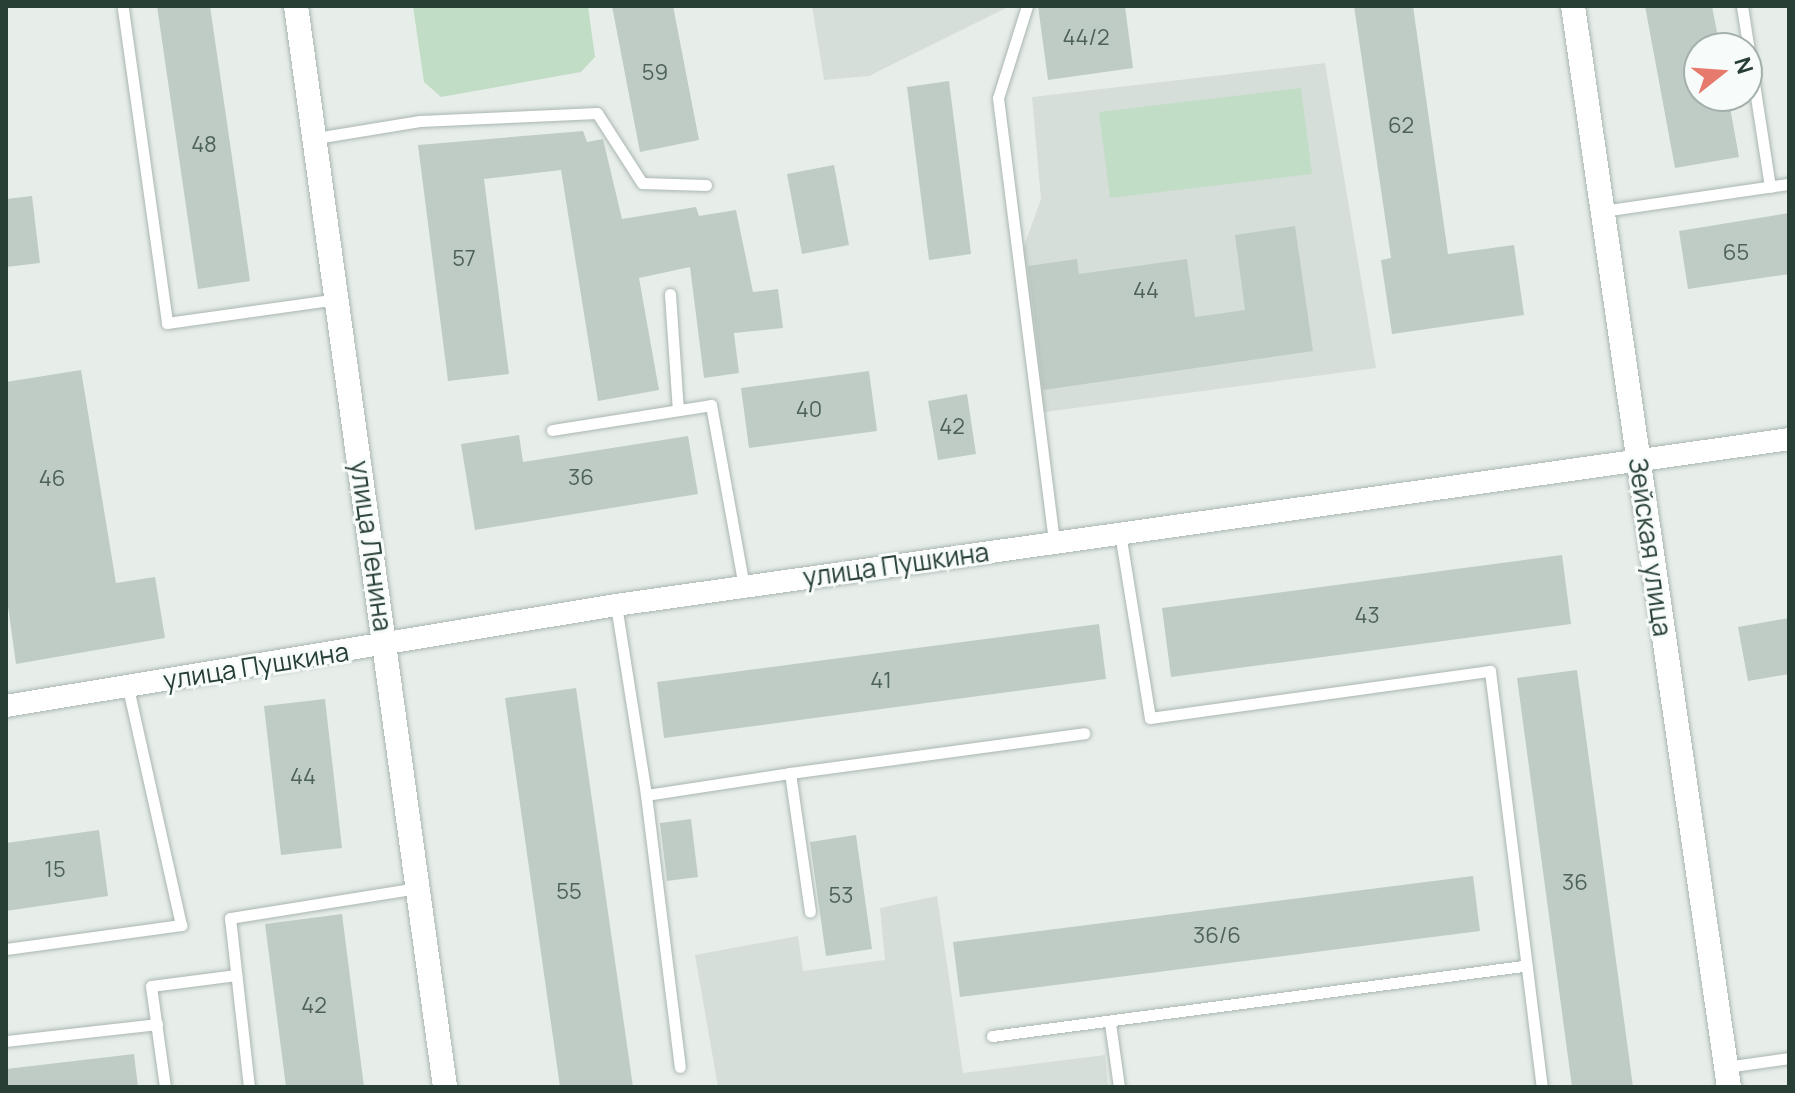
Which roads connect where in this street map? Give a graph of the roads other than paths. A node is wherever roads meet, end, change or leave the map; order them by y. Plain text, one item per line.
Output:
1 (296, 6) edge
2 (1027, 6) edge
3 (1573, 6) edge
4 (1742, 6) edge
5 (123, 9) dead end
6 (316, 138) junction
7 (1789, 184) edge
8 (706, 185) dead end
9 (1770, 187) junction
10 (1602, 211) junction
11 (670, 294) dead end
12 (338, 299) junction
13 (678, 410) junction
14 (552, 430) dead end
15 (1789, 439) edge
16 (1639, 464) junction
17 (1120, 533) junction
18 (1054, 542) junction
19 (744, 587) junction
20 (616, 605) junction
21 (384, 645) junction
22 (128, 687) junction
23 (6, 706) edge
24 (1084, 733) dead end
25 (790, 773) junction
26 (646, 795) junction
27 (417, 888) junction
28 (810, 912) dead end
29 (6, 949) edge
30 (1523, 966) junction
31 (236, 975) junction
32 (1110, 1023) junction
33 (157, 1024) junction
34 (992, 1036) dead end
35 (6, 1041) edge
36 (1789, 1058) edge
37 (680, 1067) dead end
38 (1728, 1077) edge
39 (165, 1087) edge
40 (249, 1087) edge
41 (445, 1087) edge
42 (1119, 1087) edge
43 (1542, 1087) edge

1 - 6 main road, улица Ленина
2 - 18 lane
3 - 10 main road, Зейская улица
4 - 9 lane
5 - 12 lane
6 - 8 lane
6 - 12 main road, улица Ленина
7 - 9 lane
9 - 10 lane
10 - 16 main road, Зейская улица
11 - 13 lane
12 - 21 main road, улица Ленина
13 - 14 lane
13 - 19 lane
15 - 16 street, улица Пушкина
16 - 17 street, улица Пушкина
16 - 38 main road, Зейская улица
17 - 18 street, улица Пушкина
17 - 30 lane
18 - 19 street, улица Пушкина
19 - 20 street, улица Пушкина
20 - 21 street, улица Пушкина
20 - 26 lane
21 - 22 street, улица Пушкина
21 - 27 main road, улица Ленина
22 - 23 street, улица Пушкина
22 - 29 lane
24 - 25 lane
25 - 26 lane
25 - 28 lane
26 - 37 lane
27 - 31 lane
27 - 41 main road, улица Ленина
30 - 32 lane
30 - 43 lane
31 - 33 lane
31 - 40 lane
32 - 34 lane
32 - 42 lane
33 - 35 lane
33 - 39 lane
36 - 38 lane

